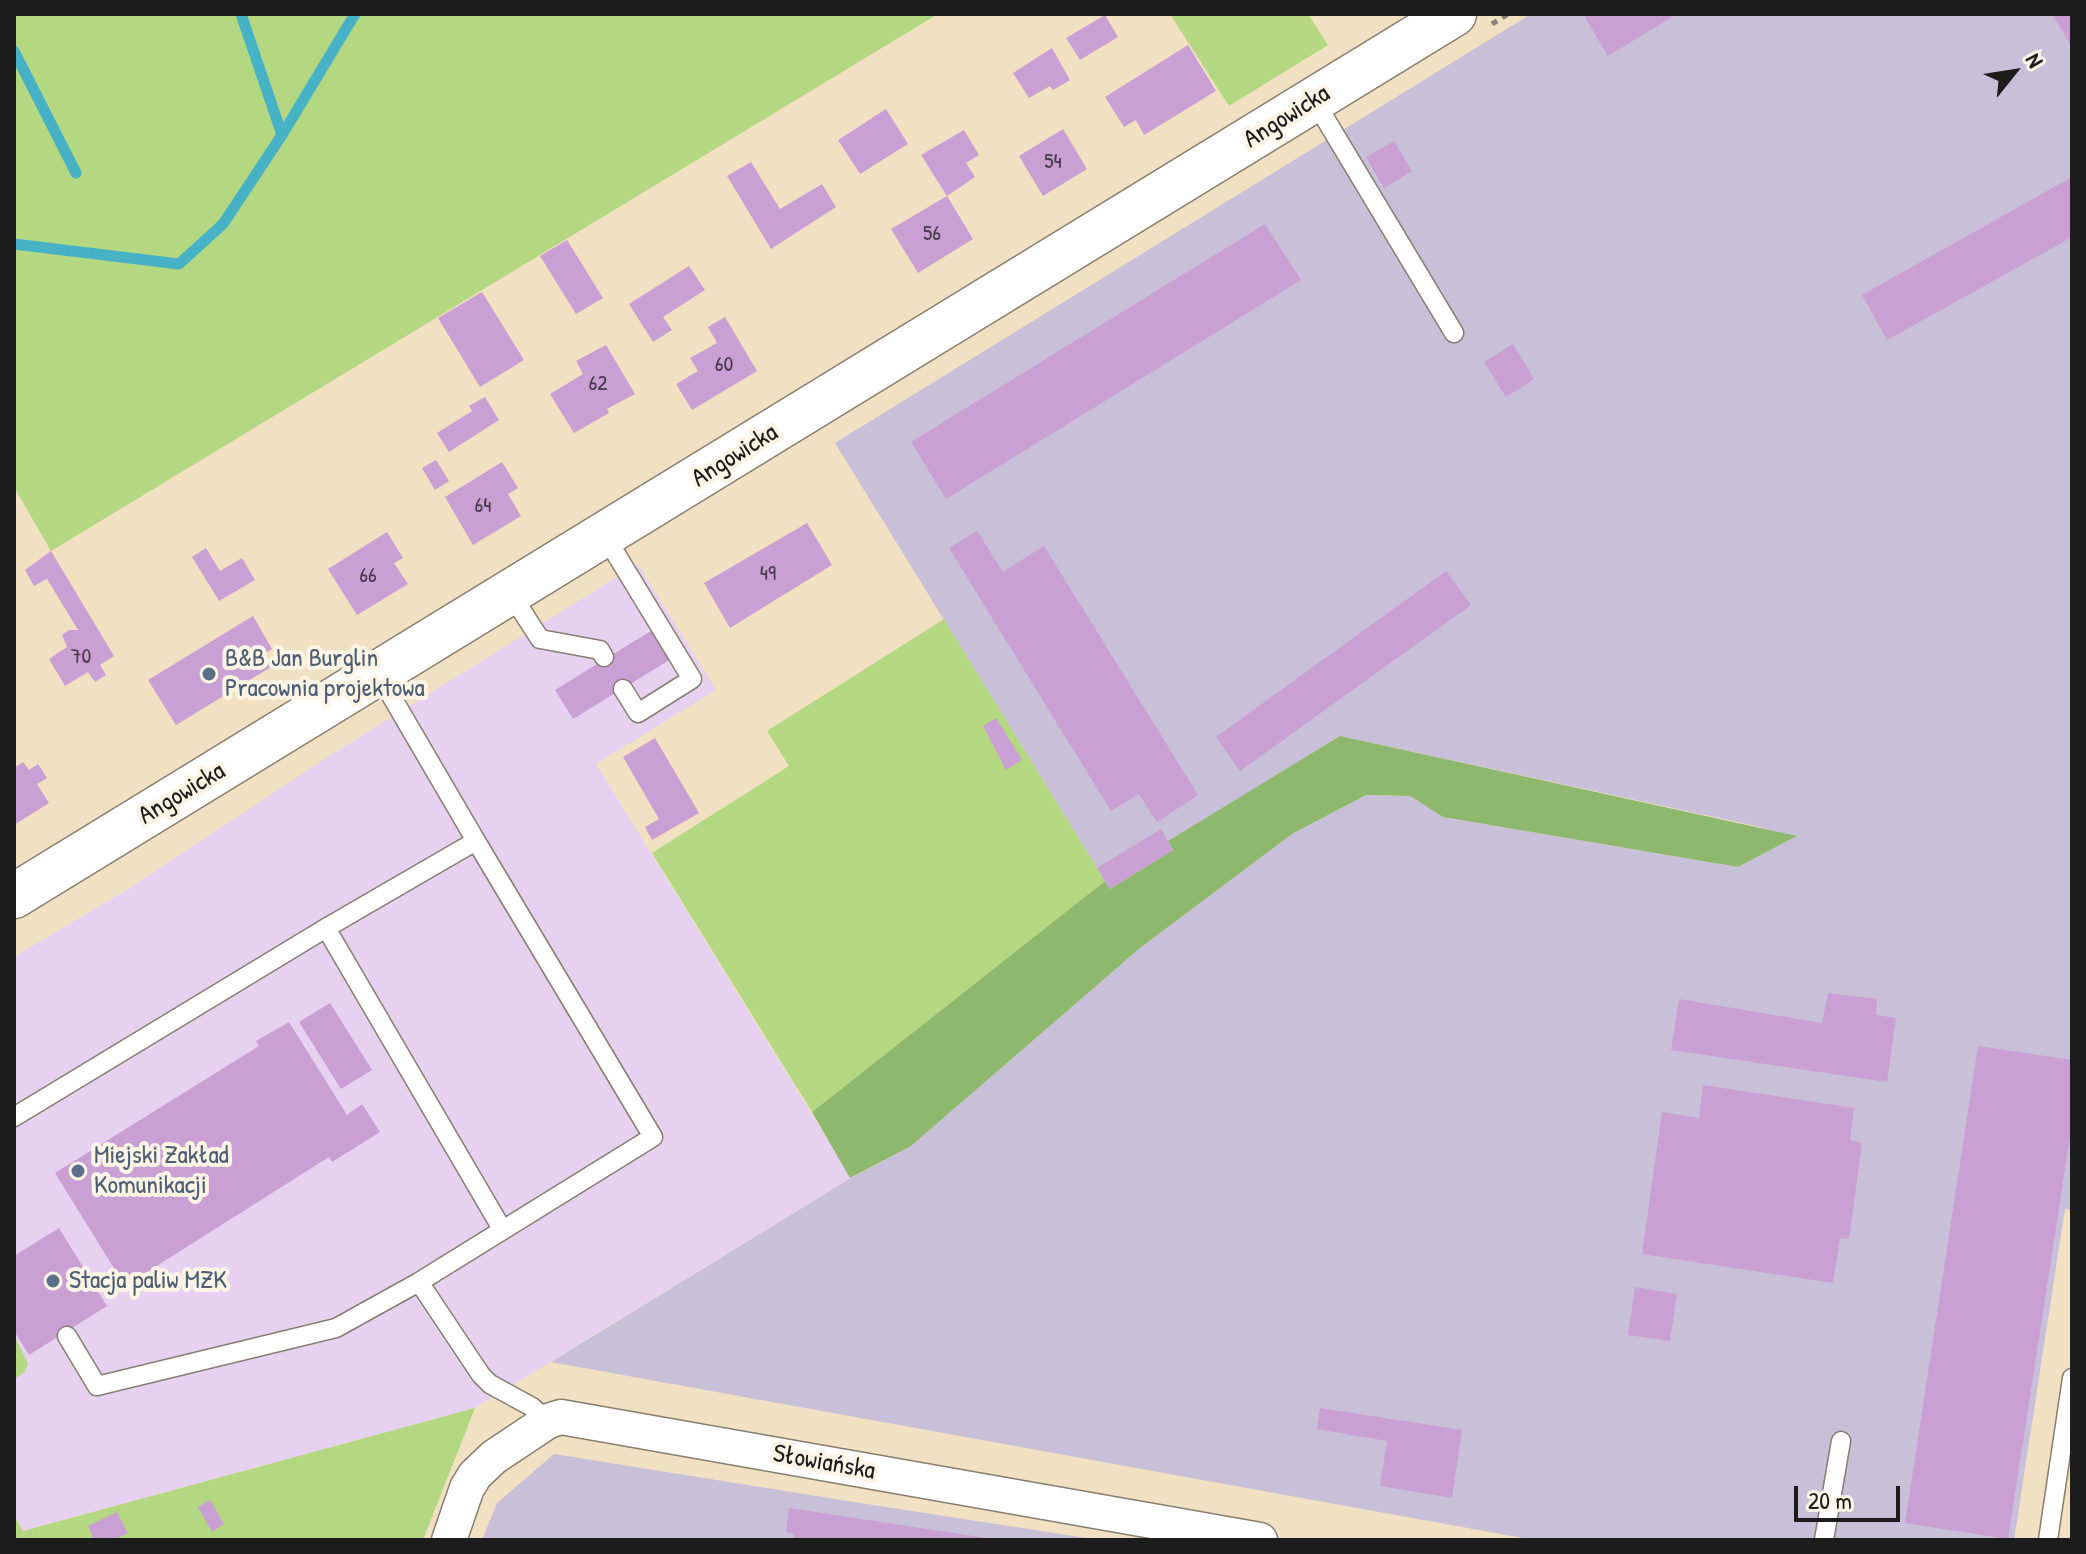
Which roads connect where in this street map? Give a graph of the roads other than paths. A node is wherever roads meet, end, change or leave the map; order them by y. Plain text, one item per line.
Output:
1 (1454, 14) edge
2 (1314, 100) junction
3 (1454, 333) dead end
4 (605, 536) junction
5 (511, 594) junction
6 (604, 657) dead end
7 (379, 675) junction
8 (623, 689) dead end
9 (476, 841) junction
10 (14, 896) edge
11 (326, 928) junction
12 (14, 1117) edge
13 (502, 1229) junction
14 (419, 1282) junction
15 (67, 1336) dead end
16 (2072, 1378) edge
17 (548, 1421) junction
18 (1841, 1441) dead end
19 (1210, 1536) edge
20 (449, 1540) edge
21 (1260, 1540) edge
22 (1824, 1540) edge
23 (2048, 1540) edge

1 - 2 street, Angowicka
2 - 3 lane
2 - 4 street, Angowicka
4 - 5 street, Angowicka
4 - 8 lane
5 - 6 lane
5 - 7 street, Angowicka
7 - 9 lane
7 - 10 street, Angowicka
9 - 11 lane
9 - 13 lane
11 - 12 lane
11 - 13 lane
13 - 14 lane
14 - 15 lane
14 - 17 lane
16 - 23 lane
17 - 19 street, Słowiańska
17 - 20 street
18 - 22 lane
19 - 21 street, Słowiańska

